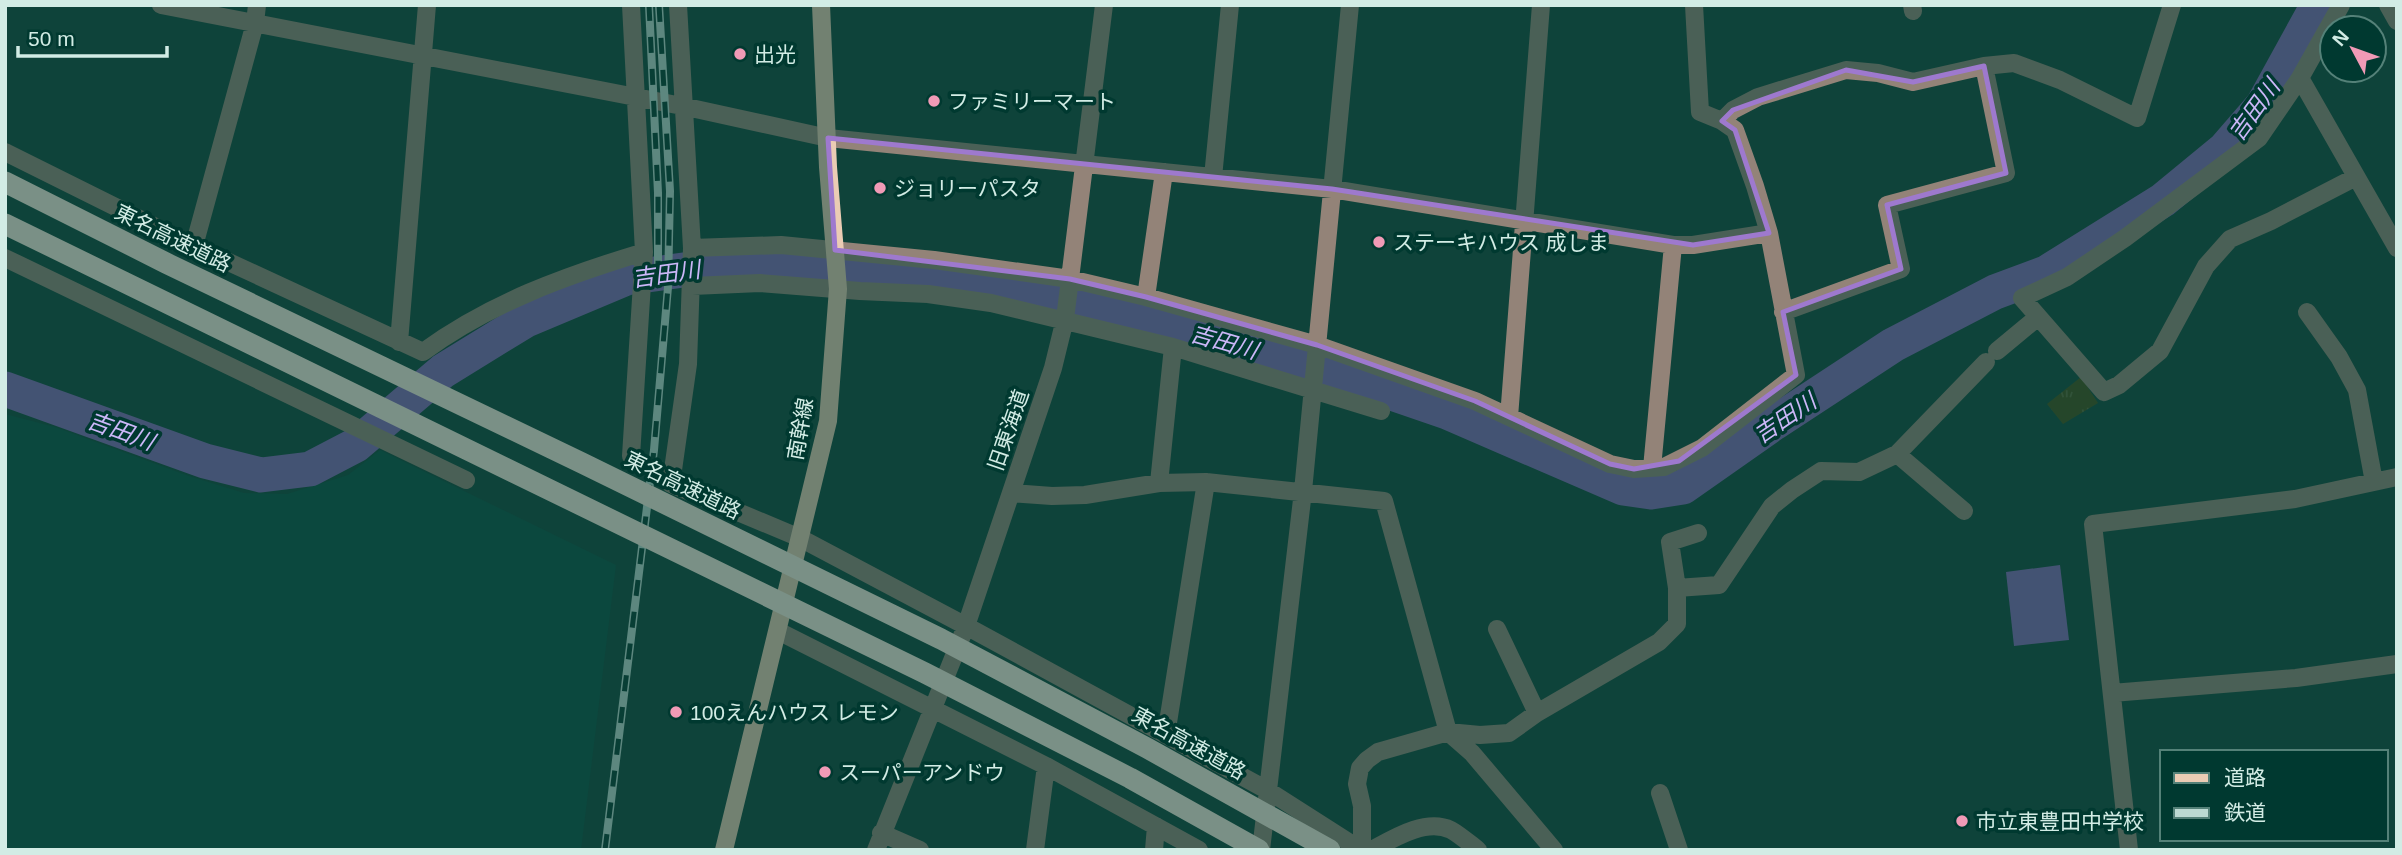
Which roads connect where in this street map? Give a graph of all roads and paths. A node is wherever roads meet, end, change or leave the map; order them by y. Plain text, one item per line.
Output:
1 (161, 5) edge
2 (427, 5) edge
3 (631, 5) edge
4 (678, 5) edge
5 (821, 5) edge
6 (1104, 5) edge
7 (1230, 5) edge
8 (1350, 5) edge
9 (1541, 5) edge
10 (1694, 5) edge
11 (2172, 5) edge
12 (2341, 5) edge
13 (2388, 5) edge
14 (256, 14) edge
15 (2397, 21) edge
16 (423, 55) junction
17 (1984, 66) junction
18 (2300, 78) junction
19 (636, 97) junction
20 (682, 106) junction
21 (1722, 121) junction
22 (828, 138) junction
23 (5, 152) edge
24 (1084, 164) junction
25 (1164, 172) junction
26 (1213, 177) junction
27 (2356, 177) junction
28 (5, 182) edge
29 (1332, 189) junction
30 (1525, 221) junction
31 (5, 224) edge
32 (1769, 233) junction
33 (1672, 245) junction
34 (194, 246) junction
35 (692, 247) junction
36 (2397, 248) edge
37 (835, 250) junction
38 (643, 253) junction
39 (5, 258) edge
40 (1070, 279) junction
41 (692, 286) junction
42 (838, 289) junction
43 (1146, 297) junction
44 (1783, 312) junction
45 (2307, 312) dead end
46 (2039, 317) junction
47 (1065, 319) junction
48 (399, 342) junction
49 (1317, 345) junction
50 (1173, 347) junction
51 (1312, 388) junction
52 (1381, 411) dead end
53 (1509, 417) junction
54 (1897, 454) junction
55 (631, 456) dead end
56 (1653, 468) junction
57 (2397, 477) edge
58 (466, 480) dead end
59 (1206, 482) junction
60 (2374, 482) junction
61 (1159, 483) junction
62 (1303, 491) junction
63 (1011, 493) junction
64 (1964, 511) dead end
65 (1698, 533) dead end
66 (800, 538) junction
67 (1677, 588) junction
68 (967, 626) junction
69 (1497, 629) dead end
70 (778, 631) junction
71 (2397, 664) edge
72 (2112, 693) junction
73 (932, 710) junction
74 (1538, 713) junction
75 (1448, 732) junction
76 (1166, 735) junction
77 (1046, 766) junction
78 (1267, 790) junction
79 (1660, 793) dead end
80 (1156, 826) junction
81 (879, 841) edge
82 (724, 850) edge
83 (920, 850) edge
84 (1035, 850) edge
85 (1154, 850) edge
86 (1199, 850) edge
87 (1260, 850) edge
88 (1331, 850) edge
89 (1362, 850) edge
90 (1372, 850) edge
91 (1478, 850) edge
92 (1554, 850) edge
93 (1679, 850) edge
94 (2129, 850) edge

1 - 14 street
2 - 16 street
3 - 19 street
4 - 20 street
5 - 22 main road, 南幹線
6 - 24 street, 旧東海道
7 - 26 street
8 - 29 street
9 - 30 street
10 - 21 street
11 - 17 street
12 - 18 street
13 - 15 street
14 - 16 street
14 - 34 street
16 - 19 street
16 - 48 street
17 - 21 street
17 - 44 street
18 - 27 street
18 - 46 street
19 - 20 street
19 - 38 street
20 - 22 street
20 - 35 street
21 - 32 street
22 - 24 street
22 - 37 main road, 南幹線
23 - 34 street
24 - 25 street
24 - 40 street, 旧東海道
25 - 26 street
25 - 43 street
26 - 29 street
27 - 36 street
27 - 46 street
28 - 88 highway, 東名高速道路, bridge
29 - 30 street
29 - 49 street
30 - 33 street
30 - 53 street
31 - 87 highway, bridge
32 - 33 street
32 - 44 street
33 - 56 street
34 - 48 street
35 - 37 street
35 - 41 street
37 - 40 street
37 - 42 main road, 南幹線
38 - 48 street
38 - 55 street
39 - 58 street
40 - 43 street
40 - 47 street, 旧東海道
41 - 42 street
41 - 66 street
42 - 47 street
42 - 66 main road, 南幹線
43 - 49 street
44 - 56 street
45 - 60 street
46 - 54 street
47 - 50 street
47 - 63 street, 旧東海道
49 - 51 street
49 - 53 street
50 - 51 street
50 - 61 street
51 - 52 street
51 - 62 street
53 - 56 street
54 - 64 street
54 - 67 street
57 - 60 street
59 - 61 street
59 - 62 street
59 - 76 street
60 - 72 street
61 - 63 street
62 - 75 street
62 - 78 street
63 - 68 street, 旧東海道
65 - 67 street
66 - 68 street
66 - 70 main road, 南幹線
67 - 74 street
68 - 73 street, 旧東海道
68 - 76 street
69 - 74 street
70 - 73 street
70 - 82 main road, 南幹線
71 - 72 street
72 - 94 street
73 - 77 street
73 - 81 street, 旧東海道
74 - 75 street
75 - 89 street
75 - 92 street
76 - 78 street
77 - 80 street
77 - 84 street
78 - 87 street
78 - 89 street
79 - 93 street
80 - 85 street
80 - 86 street
81 - 83 street
90 - 91 street

